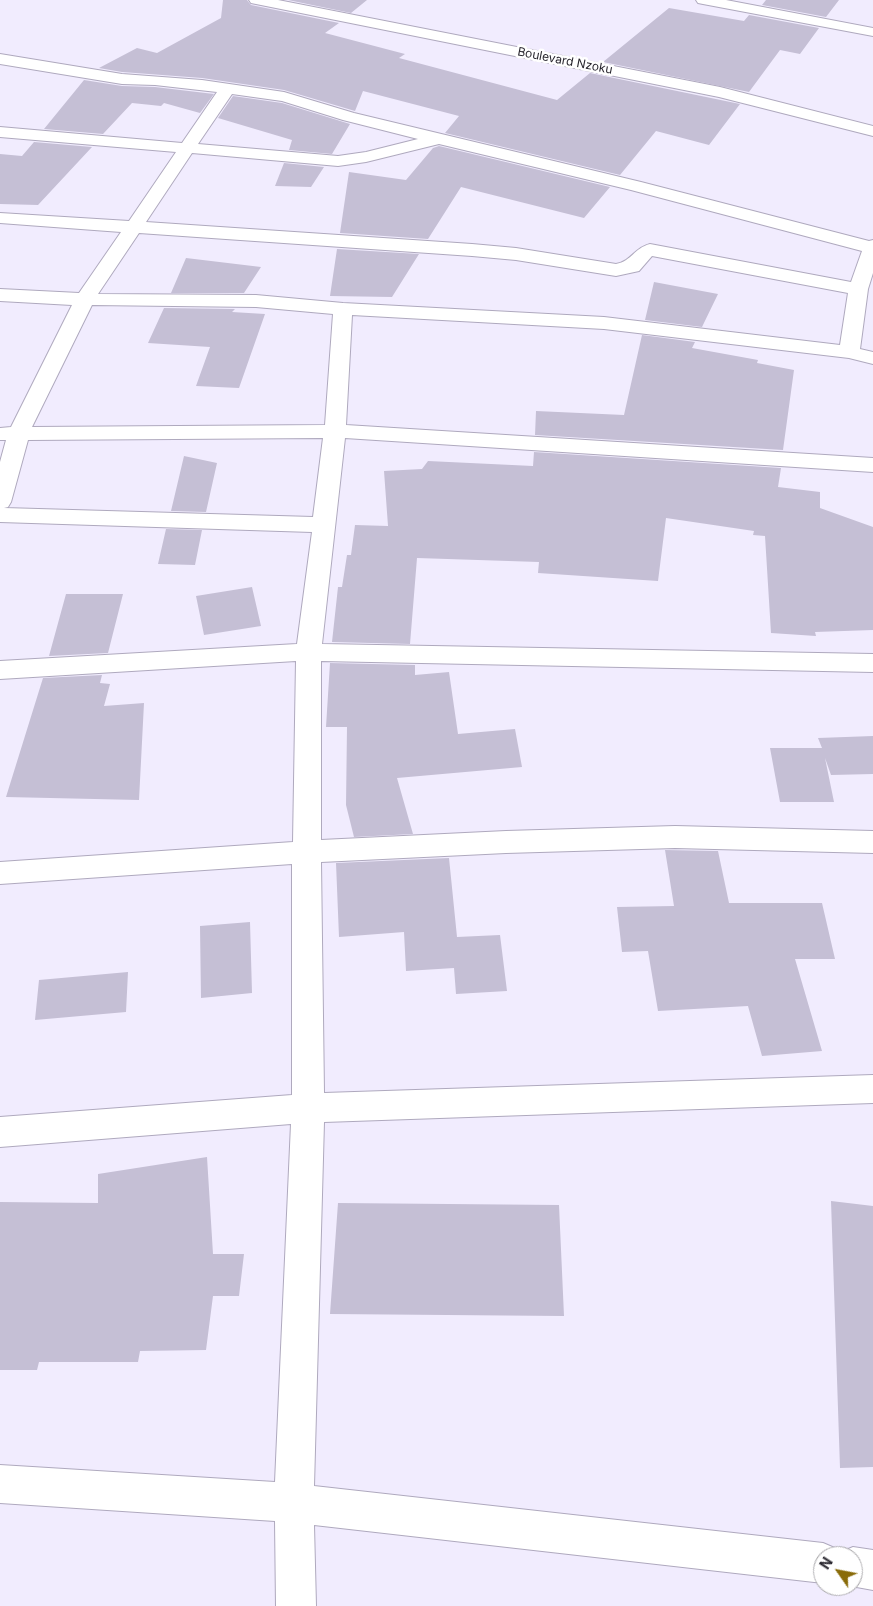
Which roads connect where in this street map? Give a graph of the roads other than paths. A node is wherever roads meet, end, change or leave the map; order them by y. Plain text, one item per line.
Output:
1 (256, 0) edge
2 (703, 0) edge
3 (873, 32) edge
4 (0, 59) edge
5 (227, 89) junction
6 (873, 131) edge
7 (0, 132) edge
8 (436, 139) junction
9 (185, 148) junction
10 (0, 218) edge
11 (133, 227) junction
12 (873, 247) edge
13 (858, 289) junction
14 (0, 295) edge
15 (85, 300) junction
16 (343, 308) junction
17 (848, 352) junction
18 (873, 358) edge
19 (335, 431) junction
20 (10, 434) edge
21 (873, 465) edge
22 (0, 502) edge
23 (0, 515) edge
24 (324, 525) junction
25 (309, 652) junction
26 (873, 663) edge
27 (0, 670) edge
28 (873, 842) edge
29 (307, 851) junction
30 (0, 873) edge
31 (873, 1089) edge
32 (308, 1108) junction
33 (0, 1132) edge
34 (0, 1484) edge
35 (294, 1503) junction
36 (813, 1562) edge
37 (296, 1606) edge

1 - 6 street, Boulevard Nzoku
2 - 3 street
4 - 5 street
5 - 8 street
5 - 9 street
7 - 9 street
8 - 9 street
8 - 12 street
9 - 11 street
10 - 11 street
11 - 13 street
11 - 15 street
12 - 13 street
13 - 17 street
14 - 15 street
15 - 16 street
15 - 20 street
16 - 17 street
16 - 19 street
17 - 18 street
19 - 20 street
19 - 21 street
19 - 24 street
20 - 22 street
23 - 24 street
24 - 25 street
25 - 26 street
25 - 27 street
25 - 29 street
28 - 29 street
29 - 30 street
29 - 32 street
31 - 32 street
32 - 33 street
32 - 35 street
34 - 35 street
35 - 36 street
35 - 37 street

